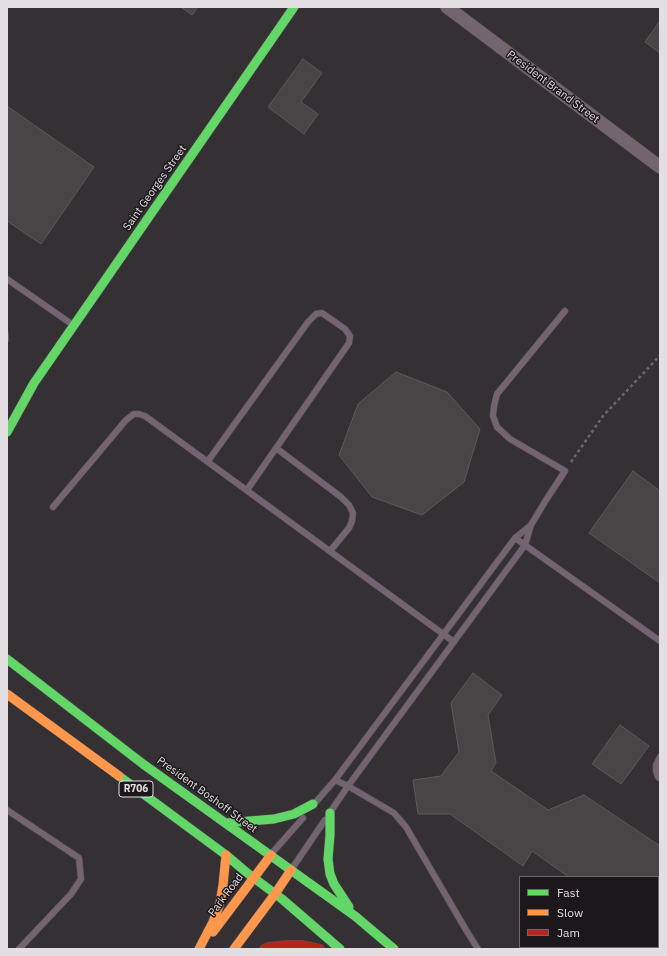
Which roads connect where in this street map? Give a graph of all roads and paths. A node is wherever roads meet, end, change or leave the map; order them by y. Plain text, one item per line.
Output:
1 (294, 7) edge
2 (446, 7) edge
3 (660, 167) edge
4 (7, 279) edge
5 (565, 311) dead end
6 (74, 326) junction
7 (660, 355) edge
8 (34, 383) junction
9 (12, 401) dead end
10 (7, 432) edge
11 (276, 448) junction
12 (208, 461) junction
13 (565, 470) junction
14 (247, 490) junction
15 (53, 507) dead end
16 (531, 525) junction
17 (515, 538) junction
18 (525, 545) junction
19 (330, 551) junction
20 (444, 634) junction
21 (660, 641) edge
22 (454, 642) junction
23 (7, 659) edge
24 (7, 694) edge
25 (660, 757) edge
26 (660, 778) edge
27 (335, 780) junction
28 (348, 786) junction
29 (313, 804) junction
30 (7, 810) edge
31 (330, 813) junction
32 (226, 823) junction
33 (226, 855) junction
34 (271, 855) junction
35 (291, 870) junction
36 (254, 877) junction
37 (275, 894) junction
38 (356, 916) junction
39 (19, 949) edge
40 (200, 949) edge
41 (234, 949) edge
42 (264, 949) edge
43 (320, 949) edge
44 (340, 949) edge
45 (394, 949) edge
46 (478, 949) edge

1 - 6 main road, Saint Georges Street
2 - 3 street, President Brand Street
4 - 6 lane
5 - 13 lane
6 - 8 main road, Saint Georges Street
7 - 13 path
8 - 9 main road, Saint Georges Street
8 - 10 main road, Saint Georges Street
11 - 12 lane
11 - 14 lane
11 - 19 lane
12 - 14 lane
12 - 15 lane
13 - 16 lane
14 - 19 lane
16 - 17 lane
16 - 18 lane
17 - 18 lane
17 - 20 lane
18 - 21 lane
18 - 22 lane
19 - 20 lane
20 - 22 lane
20 - 27 lane
22 - 28 lane
23 - 32 main road, President Boshoff Street / R706
24 - 33 main road, R706
25 - 26 lane
27 - 28 lane
27 - 29 lane
28 - 31 lane
28 - 46 lane
29 - 32 main road
29 - 34 lane
30 - 39 lane
31 - 35 lane
31 - 38 main road
32 - 34 main road, President Boshoff Street / R706
33 - 36 main road, R706
33 - 40 main road
34 - 35 main road, President Boshoff Street / R706
34 - 36 main road, Park Road
35 - 37 main road
35 - 38 main road, President Boshoff Street / R706
36 - 37 main road, R706
36 - 40 main road, Park Road
37 - 41 main road
37 - 44 main road, R706
38 - 45 main road, President Boshoff Street / R706
42 - 43 main road

